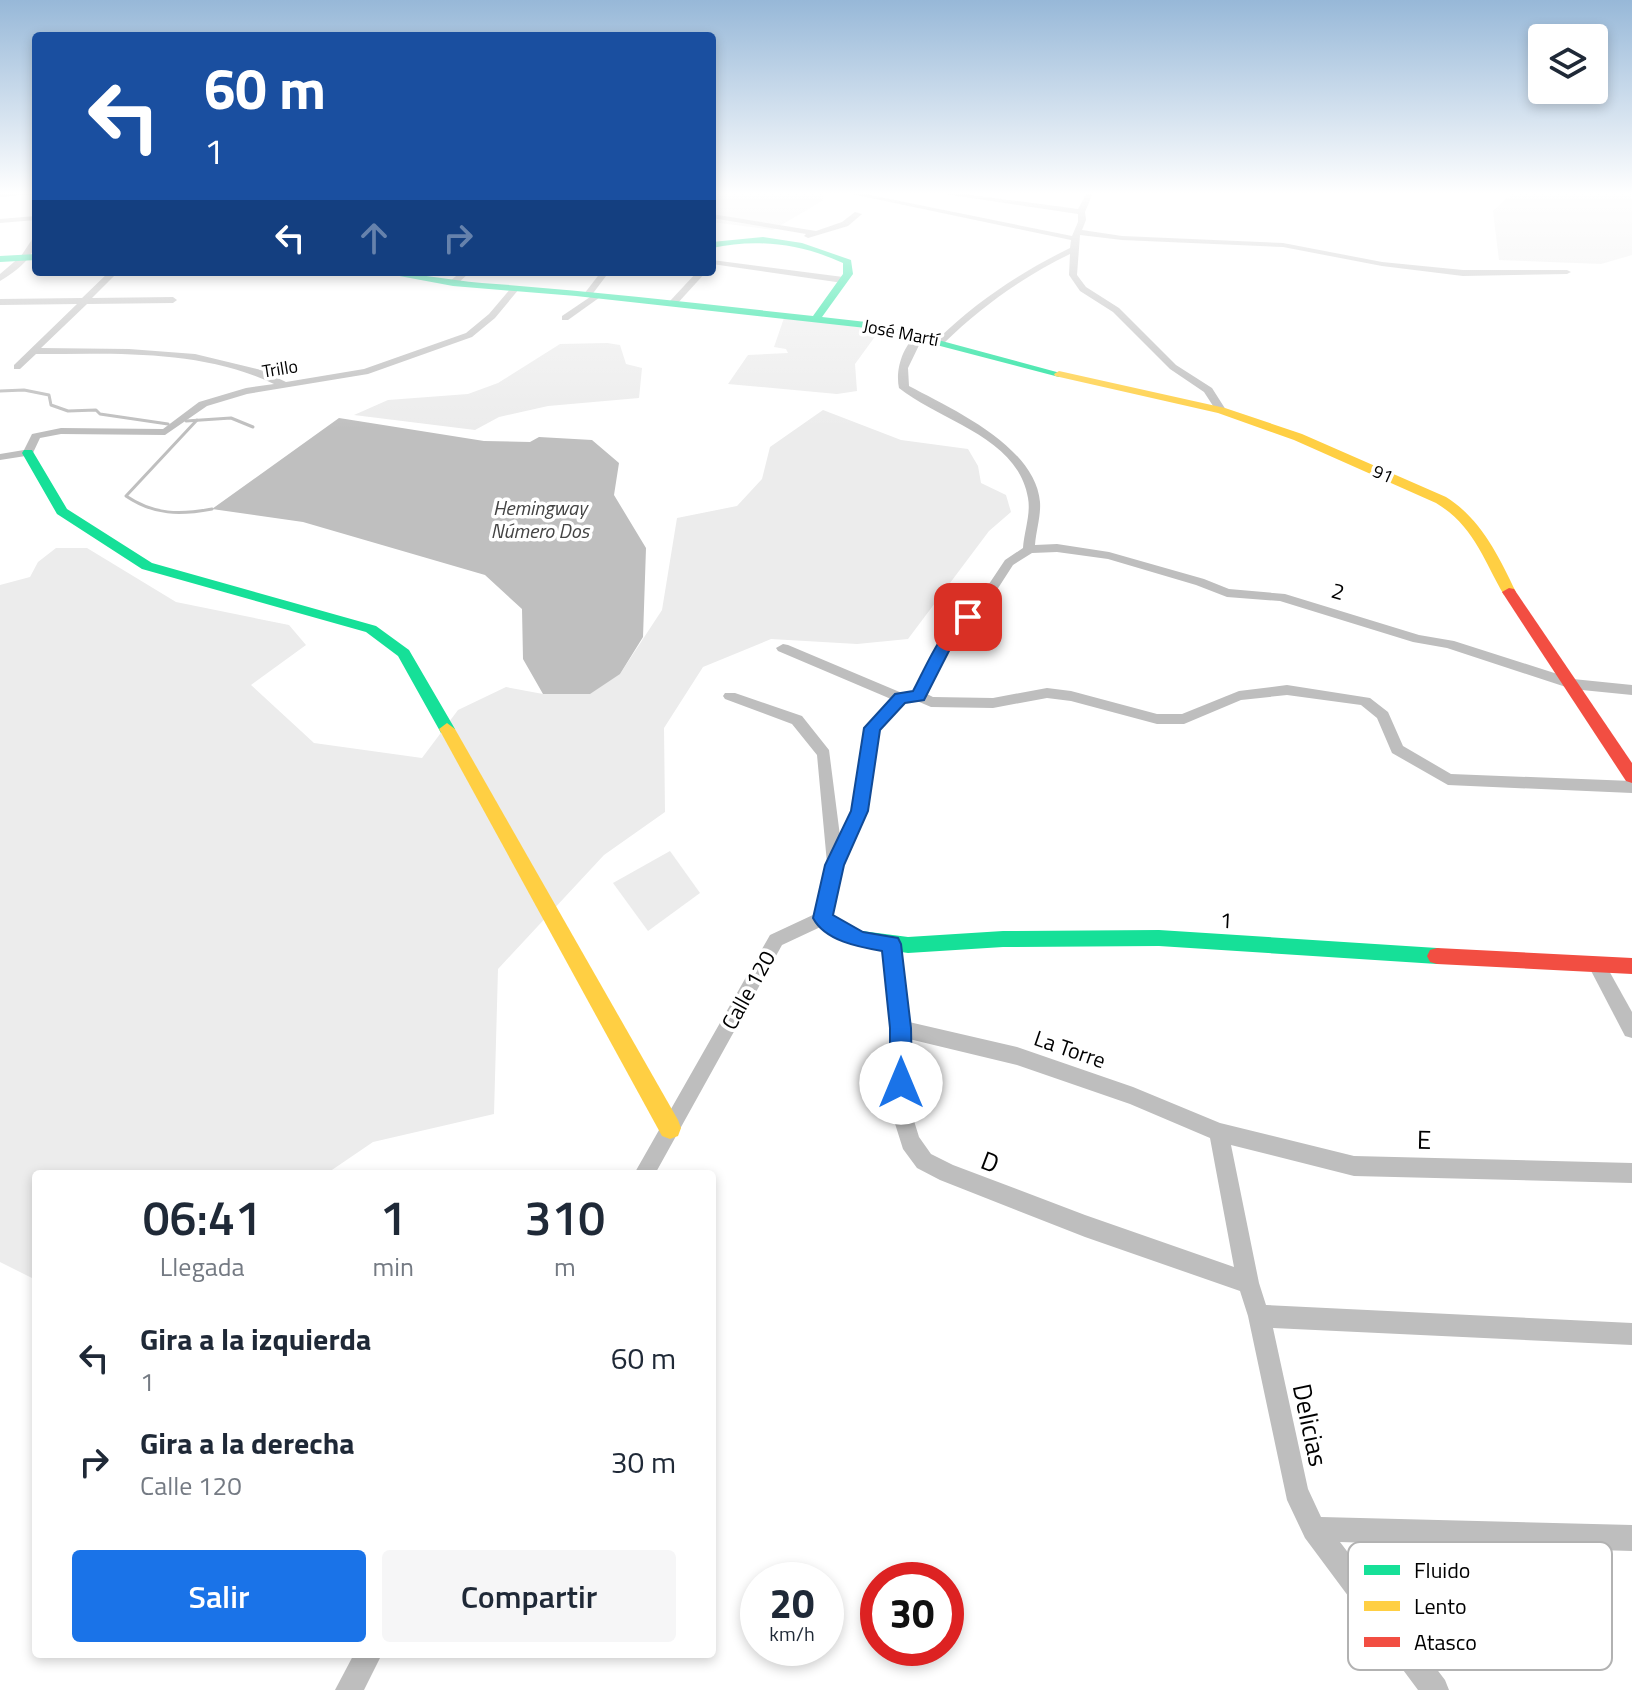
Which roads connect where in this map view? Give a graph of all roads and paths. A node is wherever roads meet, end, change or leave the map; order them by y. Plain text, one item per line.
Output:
1 (784, 272) edge
2 (848, 272) edge
3 (1028, 272) edge
4 (1074, 272) edge
5 (1447, 272) edge
6 (1567, 272) dead end
7 (110, 276) edge
8 (434, 276) edge
9 (603, 276) edge
10 (698, 276) edge
11 (460, 278) edge
12 (843, 280) junction
13 (515, 289) junction
14 (594, 294) junction
15 (173, 300) dead end
16 (0, 302) edge
17 (83, 302) junction
18 (673, 303) junction
19 (565, 318) dead end
20 (816, 319) junction
21 (918, 337) junction
22 (941, 341) junction
23 (33, 351) junction
24 (17, 367) dead end
25 (285, 385) junction
26 (1221, 410) junction
27 (32, 444) junction
28 (0, 457) edge
29 (1029, 549) junction
30 (783, 648) dead end
31 (1572, 684) junction
32 (1632, 690) edge
33 (730, 696) dead end
34 (919, 696) junction
35 (901, 698) junction
36 (1632, 777) edge
37 (1632, 787) edge
38 (834, 865) junction
39 (823, 918) junction
40 (891, 944) junction
41 (1597, 965) junction
42 (1632, 966) edge
43 (900, 1028) junction
44 (1632, 1030) edge
45 (670, 1128) junction
46 (1219, 1132) junction
47 (646, 1170) edge
48 (1632, 1173) edge
49 (1248, 1283) junction
50 (1259, 1316) junction
51 (1632, 1334) edge
52 (1314, 1529) junction
53 (1632, 1538) edge
54 (1348, 1574) edge
55 (367, 1658) edge
56 (1420, 1670) edge
57 (349, 1690) edge
58 (1435, 1690) edge

1 - 12 street
2 - 12 street
3 - 22 street
4 - 26 street, 91
5 - 6 street
7 - 17 street
8 - 11 street, José Martí
9 - 14 street
10 - 18 street
11 - 13 street, José Martí
12 - 20 street
13 - 14 street, José Martí
13 - 25 street, Trillo
14 - 18 street, José Martí
14 - 19 street
15 - 17 street
16 - 17 street
17 - 23 street
18 - 20 street, José Martí
20 - 21 street, José Martí
21 - 22 street, José Martí
21 - 29 street
22 - 26 street, José Martí
23 - 24 street
23 - 25 street
25 - 27 street, Trillo
26 - 31 street, 91
27 - 28 street, Trillo
27 - 45 street
29 - 31 street, 2
29 - 34 street
30 - 35 street
31 - 32 street, 2
31 - 36 street, 91
33 - 38 street
34 - 35 street
34 - 37 street
35 - 38 street
38 - 39 street
39 - 40 street, 1
39 - 45 street, Calle 120
40 - 41 street, 1
40 - 43 street, D
41 - 42 street, 1
41 - 44 street
43 - 46 street, La Torre
43 - 49 street, D
45 - 47 street, Calle 120
46 - 48 street, E
46 - 49 street, Delicias
49 - 50 street, Delicias
50 - 51 street
50 - 52 street, Delicias
52 - 53 street
52 - 54 street, Delicias
55 - 57 street
56 - 58 street, Delicias

